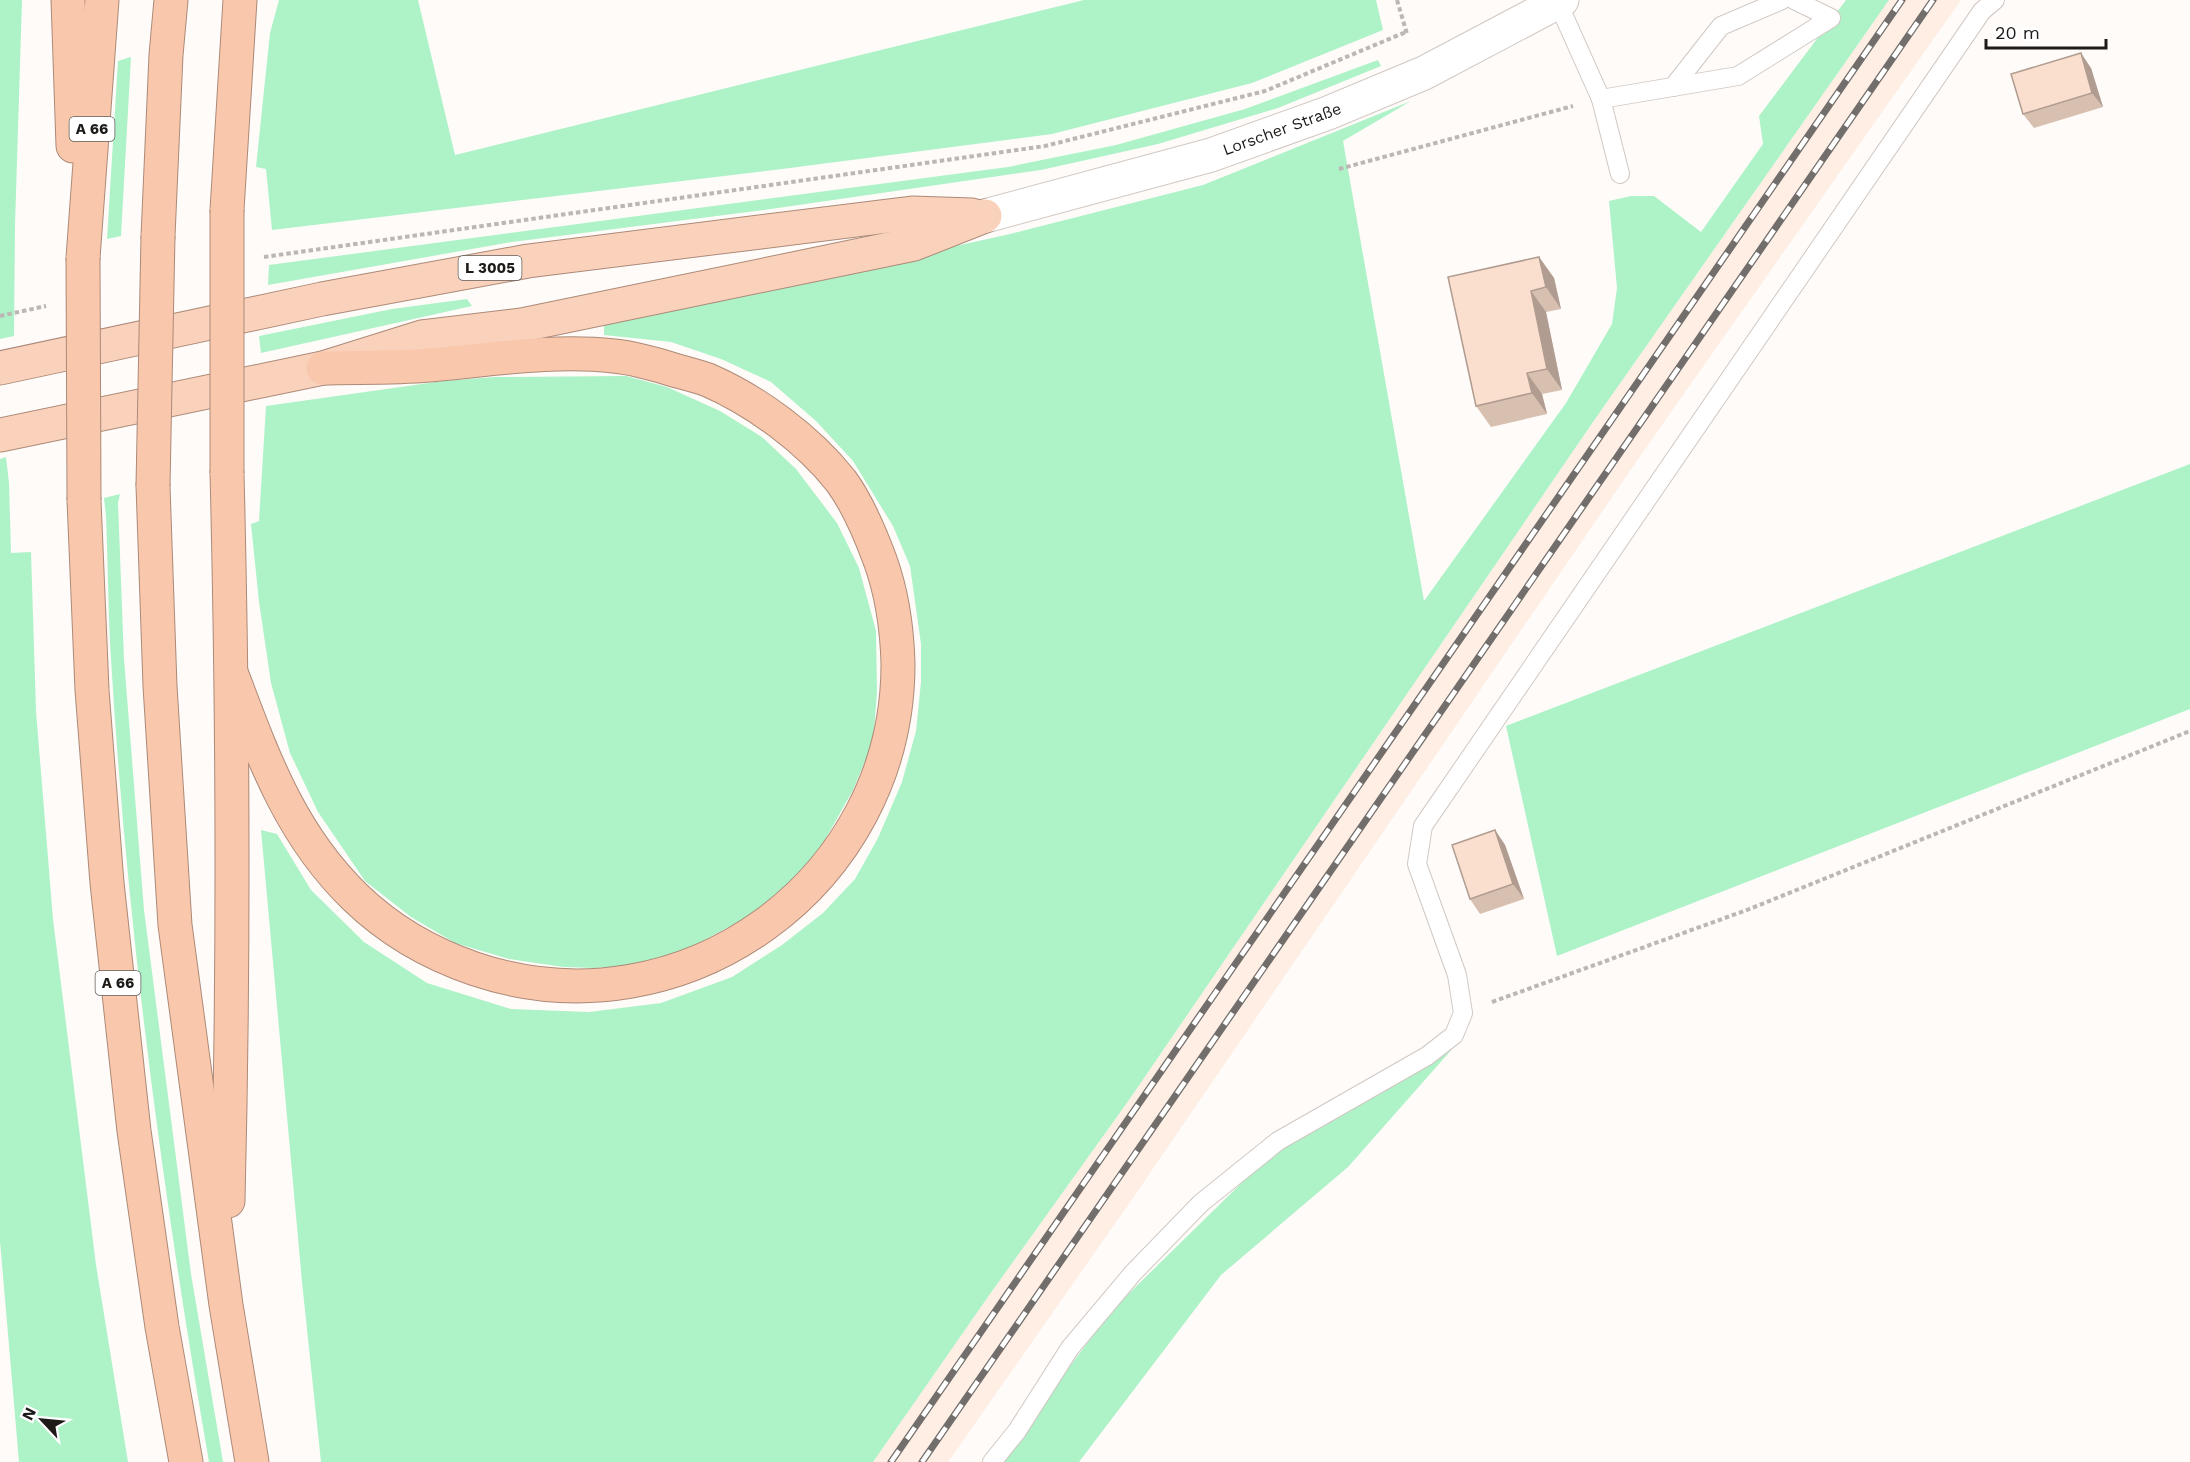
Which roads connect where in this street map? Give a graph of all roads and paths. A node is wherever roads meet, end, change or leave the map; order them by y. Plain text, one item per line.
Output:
1 (68, 0) edge
2 (102, 0) edge
3 (171, 0) edge
4 (240, 0) edge
5 (1397, 0) edge
6 (1782, 0) edge
7 (1794, 0) edge
8 (1995, 0) edge
9 (1560, 1) edge
10 (1673, 87) junction
11 (1601, 99) junction
12 (1339, 169) dead end
13 (1620, 174) dead end
14 (986, 216) junction
15 (268, 256) dead end
16 (83, 258) junction
17 (27, 310) dead end
18 (0, 316) edge
19 (0, 368) edge
20 (323, 368) junction
21 (0, 435) edge
22 (232, 675) junction
23 (2190, 731) edge
24 (1463, 1013) junction
25 (225, 1305) junction
26 (186, 1462) edge
27 (252, 1462) edge
28 (992, 1462) edge

1 - 16 highway
2 - 16 highway, A 66
3 - 25 highway, bridge
4 - 22 highway, bridge
5 - 15 path
6 - 10 lane
7 - 10 lane
8 - 24 lane
9 - 11 lane
9 - 14 main road, Lorscher Straße
10 - 11 lane
11 - 12 path
11 - 13 lane
14 - 19 highway, L 3005
14 - 20 highway
16 - 26 highway, A 66, bridge
17 - 18 path
20 - 21 highway
20 - 22 highway
22 - 25 highway
23 - 24 path
24 - 28 lane
25 - 27 highway

